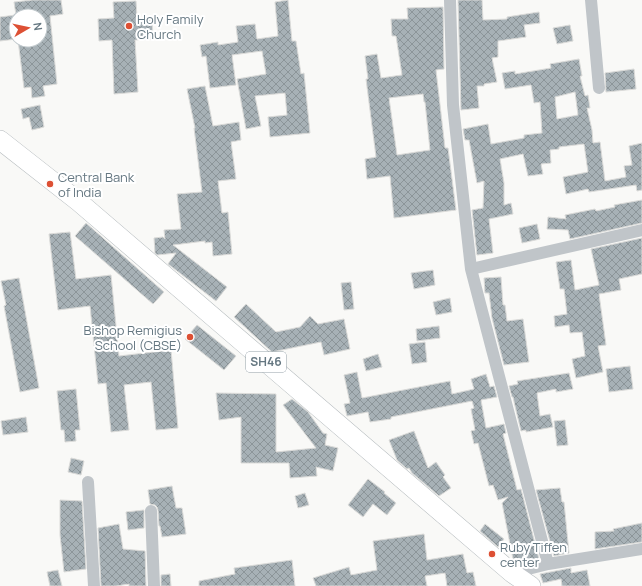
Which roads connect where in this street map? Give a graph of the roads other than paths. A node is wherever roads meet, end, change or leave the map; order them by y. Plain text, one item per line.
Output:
1 (450, 0) edge
2 (591, 0) edge
3 (599, 88) dead end
4 (0, 140) edge
5 (642, 230) edge
6 (471, 269) junction
7 (88, 482) dead end
8 (151, 511) dead end
9 (642, 549) edge
10 (548, 564) junction
11 (512, 572) junction
12 (94, 586) edge
13 (154, 586) edge
14 (531, 586) edge

1 - 6 street
2 - 3 street
4 - 11 main road, SH46
5 - 6 street
6 - 10 street
7 - 12 street
8 - 13 street
9 - 10 street
10 - 11 street
11 - 14 main road, SH46

